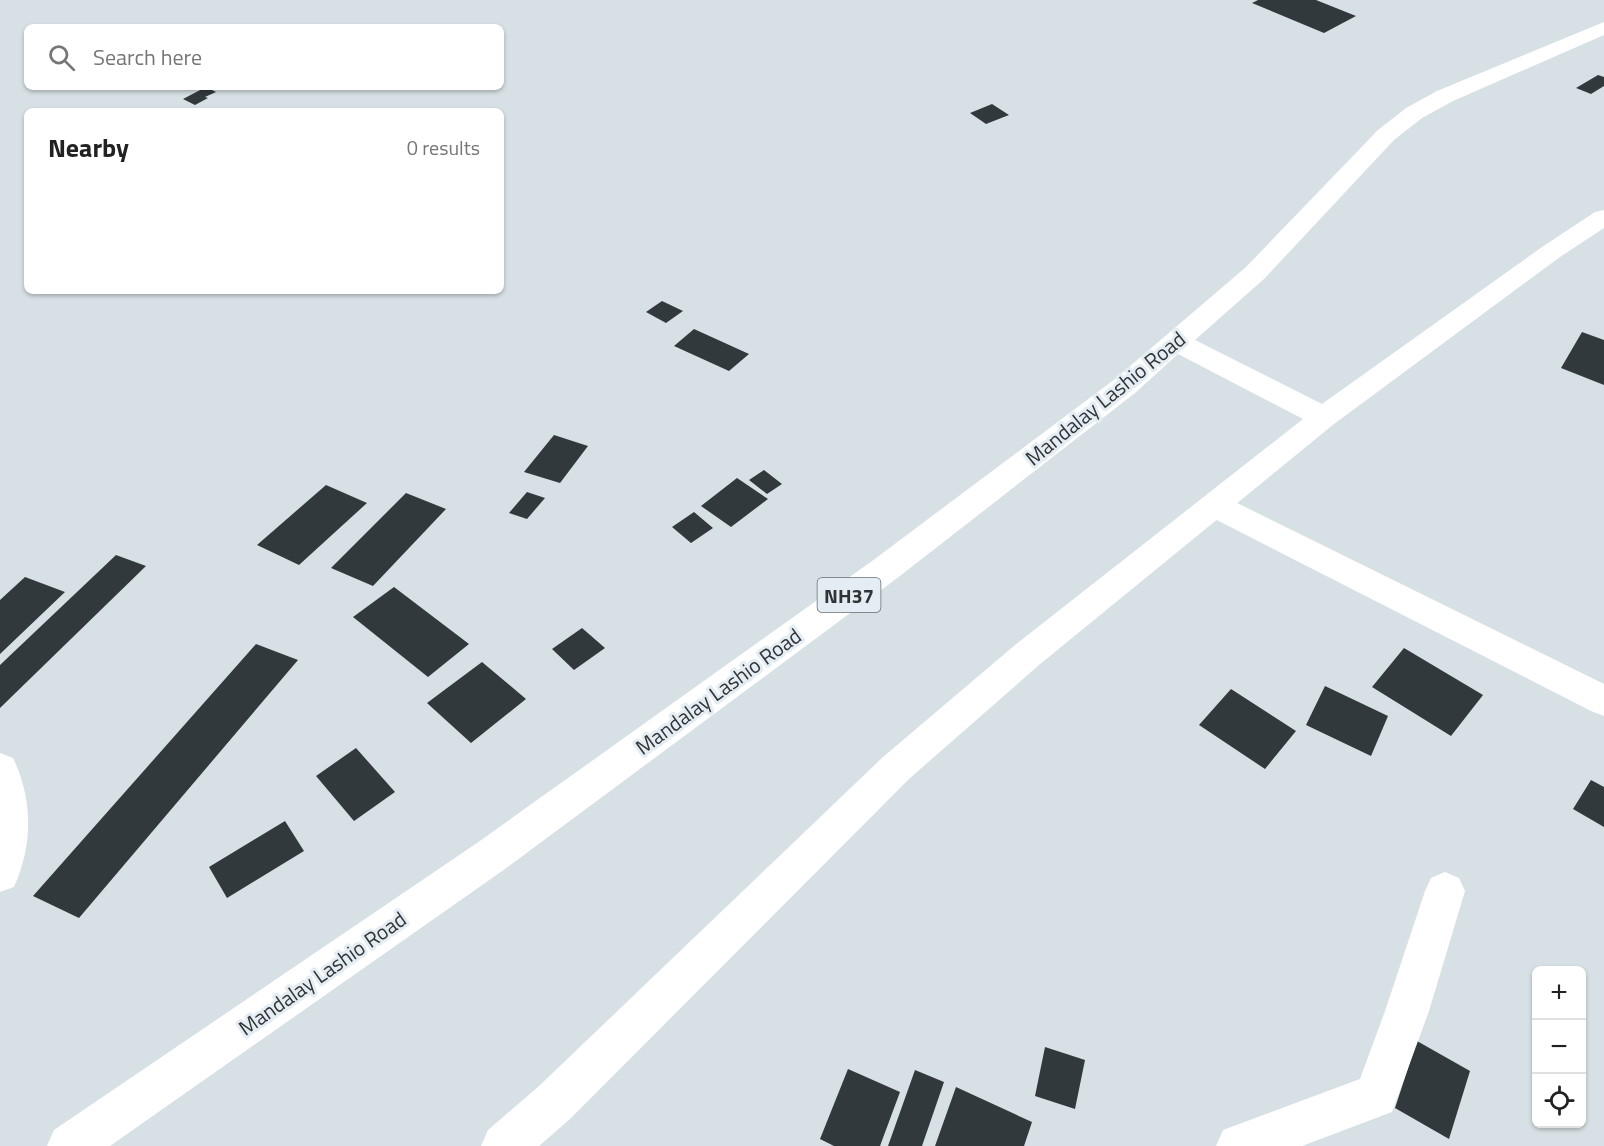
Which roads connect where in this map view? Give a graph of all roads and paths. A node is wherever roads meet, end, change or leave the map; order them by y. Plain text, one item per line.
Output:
1 (1604, 28) edge
2 (1604, 217) edge
3 (1176, 342) junction
4 (1324, 417) junction
5 (1216, 506) junction
6 (1604, 701) edge
7 (0, 769) edge
8 (0, 874) edge
9 (1445, 891) dead end
10 (70, 1146) edge
11 (504, 1146) edge
12 (1239, 1146) edge

1 - 3 main road, Mandalay Lashio Road / NH37
2 - 4 main road
3 - 4 main road
3 - 10 main road, Mandalay Lashio Road / NH37
4 - 5 main road
5 - 6 main road
5 - 11 main road
7 - 8 main road
9 - 12 main road

